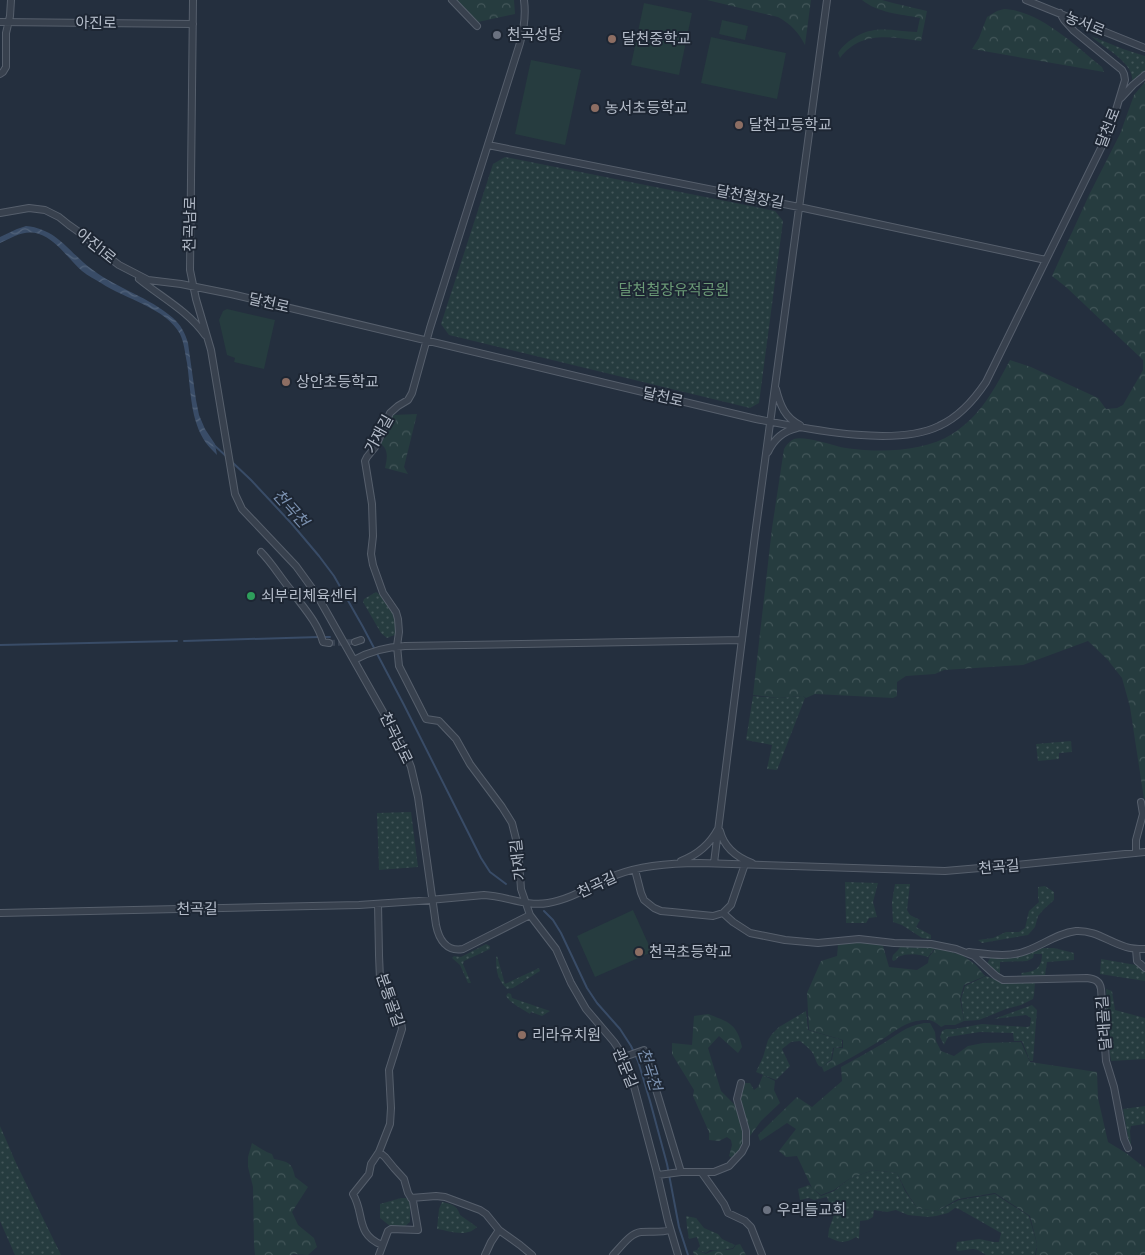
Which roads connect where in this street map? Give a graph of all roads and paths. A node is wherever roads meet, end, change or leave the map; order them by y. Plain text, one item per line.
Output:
1 (11, 0) edge
2 (193, 0) edge
3 (452, 0) edge
4 (524, 0) edge
5 (827, 0) edge
6 (1026, 0) edge
7 (1060, 13) junction
8 (0, 22) edge
9 (9, 22) junction
10 (193, 24) junction
11 (477, 26) dead end
12 (1145, 48) edge
13 (0, 74) edge
14 (1145, 75) edge
15 (1119, 101) junction
16 (488, 145) junction
17 (799, 207) junction
18 (0, 213) edge
19 (1046, 260) junction
20 (130, 271) junction
21 (193, 286) junction
22 (427, 340) junction
23 (209, 342) junction
24 (776, 383) junction
25 (771, 422) junction
26 (803, 427) junction
27 (766, 458) junction
28 (261, 552) dead end
29 (742, 640) junction
30 (330, 642) dead end
31 (397, 646) junction
32 (354, 660) junction
33 (1141, 802) dead end
34 (1144, 816) edge
35 (719, 825) junction
36 (1145, 852) edge
37 (1136, 853) junction
38 (714, 863) junction
39 (672, 864) junction
40 (745, 864) junction
41 (758, 865) junction
42 (635, 870) junction
43 (432, 899) junction
44 (378, 904) junction
45 (526, 904) junction
46 (0, 913) edge
47 (723, 913) junction
48 (530, 915) junction
49 (1136, 949) junction
50 (1145, 949) edge
51 (963, 951) junction
52 (1145, 968) edge
53 (626, 1057) junction
54 (741, 1083) dead end
55 (1128, 1148) dead end
56 (379, 1152) junction
57 (679, 1173) junction
58 (702, 1173) junction
59 (660, 1175) junction
60 (411, 1198) junction
61 (500, 1230) junction
62 (670, 1230) junction
63 (382, 1246) junction
64 (380, 1255) edge
65 (485, 1255) edge
66 (532, 1255) edge
67 (613, 1255) edge
68 (678, 1255) edge
69 (762, 1255) edge

1 - 9 street
2 - 10 street, 천곡남로
3 - 11 street
4 - 16 street, 가재길
5 - 17 street
6 - 7 street, 농서로
7 - 12 street, 농서로
7 - 15 street, 달천로
8 - 9 street, 아진로
9 - 10 street, 아진로
9 - 13 street
10 - 21 street, 천곡남로
14 - 15 street
15 - 19 street, 달천로
16 - 17 street, 달천철장길
16 - 22 street, 가재길
17 - 19 street
17 - 24 street, 달천철장길
18 - 20 street, 아진1로
19 - 26 street, 달천로
20 - 21 street, 아진1로
20 - 23 street
21 - 22 street, 달천로
21 - 23 street, 천곡남로
22 - 25 street, 달천로
22 - 31 street, 가재길
23 - 32 street, 천곡남로
24 - 25 street, 달천철장길
24 - 26 street
25 - 26 street, 달천로
25 - 27 street, 달천철장길
26 - 27 street
27 - 29 street, 달천철장길
28 - 30 street
29 - 31 street
29 - 35 street, 달천철장길
31 - 32 street
31 - 45 street, 가재길
32 - 43 street, 천곡남로
33 - 34 street
34 - 37 street
35 - 38 street, 달천철장길
35 - 39 street
35 - 41 street
36 - 37 street, 천곡길
37 - 41 street, 천곡길
38 - 39 street, 천곡길
38 - 40 street, 천곡길
39 - 42 street
40 - 41 street, 천곡길
40 - 47 street
42 - 45 street, 천곡길
42 - 47 street, 천곡길
43 - 44 street, 천곡길
43 - 45 street, 천곡길
43 - 48 street, 천곡남로
44 - 46 street, 천곡길
44 - 56 street, 분통골길
45 - 48 street, 관문길
47 - 51 street, 달래골길
48 - 53 street, 관문길
49 - 50 street, 달래골길
49 - 51 street, 달래골길
49 - 52 street
51 - 55 street, 달래골길
53 - 57 street
53 - 59 street, 관문길
54 - 58 street
56 - 60 street
56 - 63 street, 분통골길
57 - 58 street
57 - 59 street
58 - 69 street
59 - 62 street, 관문길
60 - 61 street
60 - 63 street
61 - 65 street
61 - 66 street
62 - 67 street
62 - 68 street, 관문길
63 - 64 street

